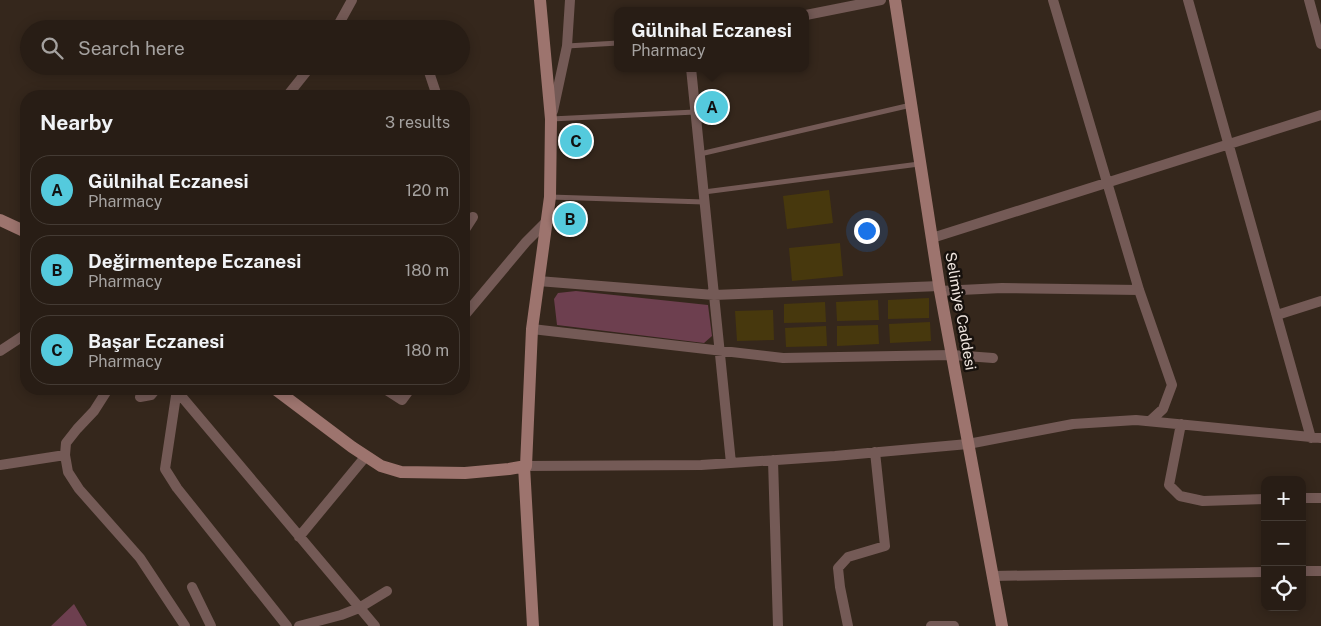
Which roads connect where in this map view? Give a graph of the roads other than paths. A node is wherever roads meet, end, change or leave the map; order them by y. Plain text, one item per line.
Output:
1 (352, 0) edge
2 (540, 0) edge
3 (570, 0) edge
4 (880, 0) edge
5 (895, 0) edge
6 (1053, 0) edge
7 (1188, 0) edge
8 (1309, 0) edge
9 (809, 14) edge
10 (341, 20) edge
11 (614, 43) edge
12 (1321, 44) edge
13 (567, 46) junction
14 (691, 72) edge
15 (304, 75) edge
16 (430, 75) edge
17 (292, 90) edge
18 (434, 90) edge
19 (911, 104) junction
20 (695, 112) junction
21 (1321, 115) edge
22 (551, 119) junction
23 (1229, 144) junction
24 (700, 154) junction
25 (920, 164) junction
26 (1107, 183) junction
27 (550, 197) junction
28 (704, 197) junction
29 (473, 218) dead end
30 (0, 220) edge
31 (547, 221) junction
32 (470, 222) edge
33 (20, 229) edge
34 (932, 238) junction
35 (538, 281) junction
36 (940, 289) junction
37 (1139, 290) junction
38 (714, 295) junction
39 (1321, 301) edge
40 (470, 309) edge
41 (1276, 314) junction
42 (532, 329) junction
43 (20, 338) edge
44 (0, 351) edge
45 (720, 352) junction
46 (952, 354) junction
47 (993, 358) dead end
48 (104, 395) edge
49 (151, 395) edge
50 (177, 395) edge
51 (181, 395) edge
52 (283, 395) edge
53 (394, 395) edge
54 (406, 395) edge
55 (140, 397) dead end
56 (1150, 421) junction
57 (1181, 424) junction
58 (1316, 438) edge
59 (968, 444) junction
60 (875, 452) junction
61 (64, 455) junction
62 (366, 456) junction
63 (772, 460) junction
64 (731, 463) junction
65 (0, 465) edge
66 (525, 466) junction
67 (1306, 498) edge
68 (1321, 498) edge
69 (1261, 499) edge
70 (299, 537) junction
71 (1321, 571) edge
72 (1261, 572) edge
73 (1306, 572) edge
74 (992, 576) junction
75 (192, 587) dead end
76 (387, 591) dead end
77 (359, 608) junction
78 (185, 626) edge
79 (211, 626) edge
80 (287, 626) edge
81 (299, 626) edge
82 (375, 626) edge
83 (533, 626) edge
84 (778, 626) edge
85 (848, 626) edge
86 (931, 626) edge
87 (954, 626) edge
88 (1002, 626) edge

1 - 10 street
2 - 22 street
3 - 13 street
4 - 9 street
5 - 19 street, Selimiye Caddesi
6 - 26 street
7 - 23 street
8 - 12 street
11 - 13 lane
13 - 22 street
14 - 20 street
15 - 17 street
16 - 18 street
19 - 24 lane
19 - 25 street, Selimiye Caddesi
20 - 22 lane
20 - 24 street
21 - 23 street
22 - 27 street
23 - 26 street
23 - 41 street
24 - 28 street
25 - 28 lane
25 - 34 street, Selimiye Caddesi
26 - 34 street
26 - 37 street
27 - 28 lane
27 - 31 street
28 - 38 street
29 - 32 street
30 - 33 street
31 - 35 street
31 - 40 street
34 - 36 street, Selimiye Caddesi
35 - 38 street
35 - 42 street
36 - 37 street
36 - 38 street
36 - 46 street, Selimiye Caddesi
37 - 56 street
38 - 45 street
39 - 41 street
41 - 58 street
42 - 45 street
42 - 66 street
43 - 44 street
45 - 46 street
45 - 64 street
46 - 47 street
46 - 59 street, Selimiye Caddesi
48 - 61 street
49 - 55 street
50 - 80 street
51 - 70 street
52 - 62 street
53 - 54 street
56 - 57 street
56 - 59 street
57 - 58 street
57 - 69 street
59 - 60 street
59 - 74 street, Selimiye Caddesi
60 - 63 street
60 - 85 street
61 - 65 street
61 - 78 street
62 - 66 street
62 - 70 street
63 - 64 street
63 - 84 street
64 - 66 street
66 - 83 street
67 - 68 street
70 - 77 street
71 - 73 street
72 - 74 street
74 - 88 street, Selimiye Caddesi
75 - 79 street
76 - 77 street
77 - 81 street
77 - 82 street
86 - 87 street

